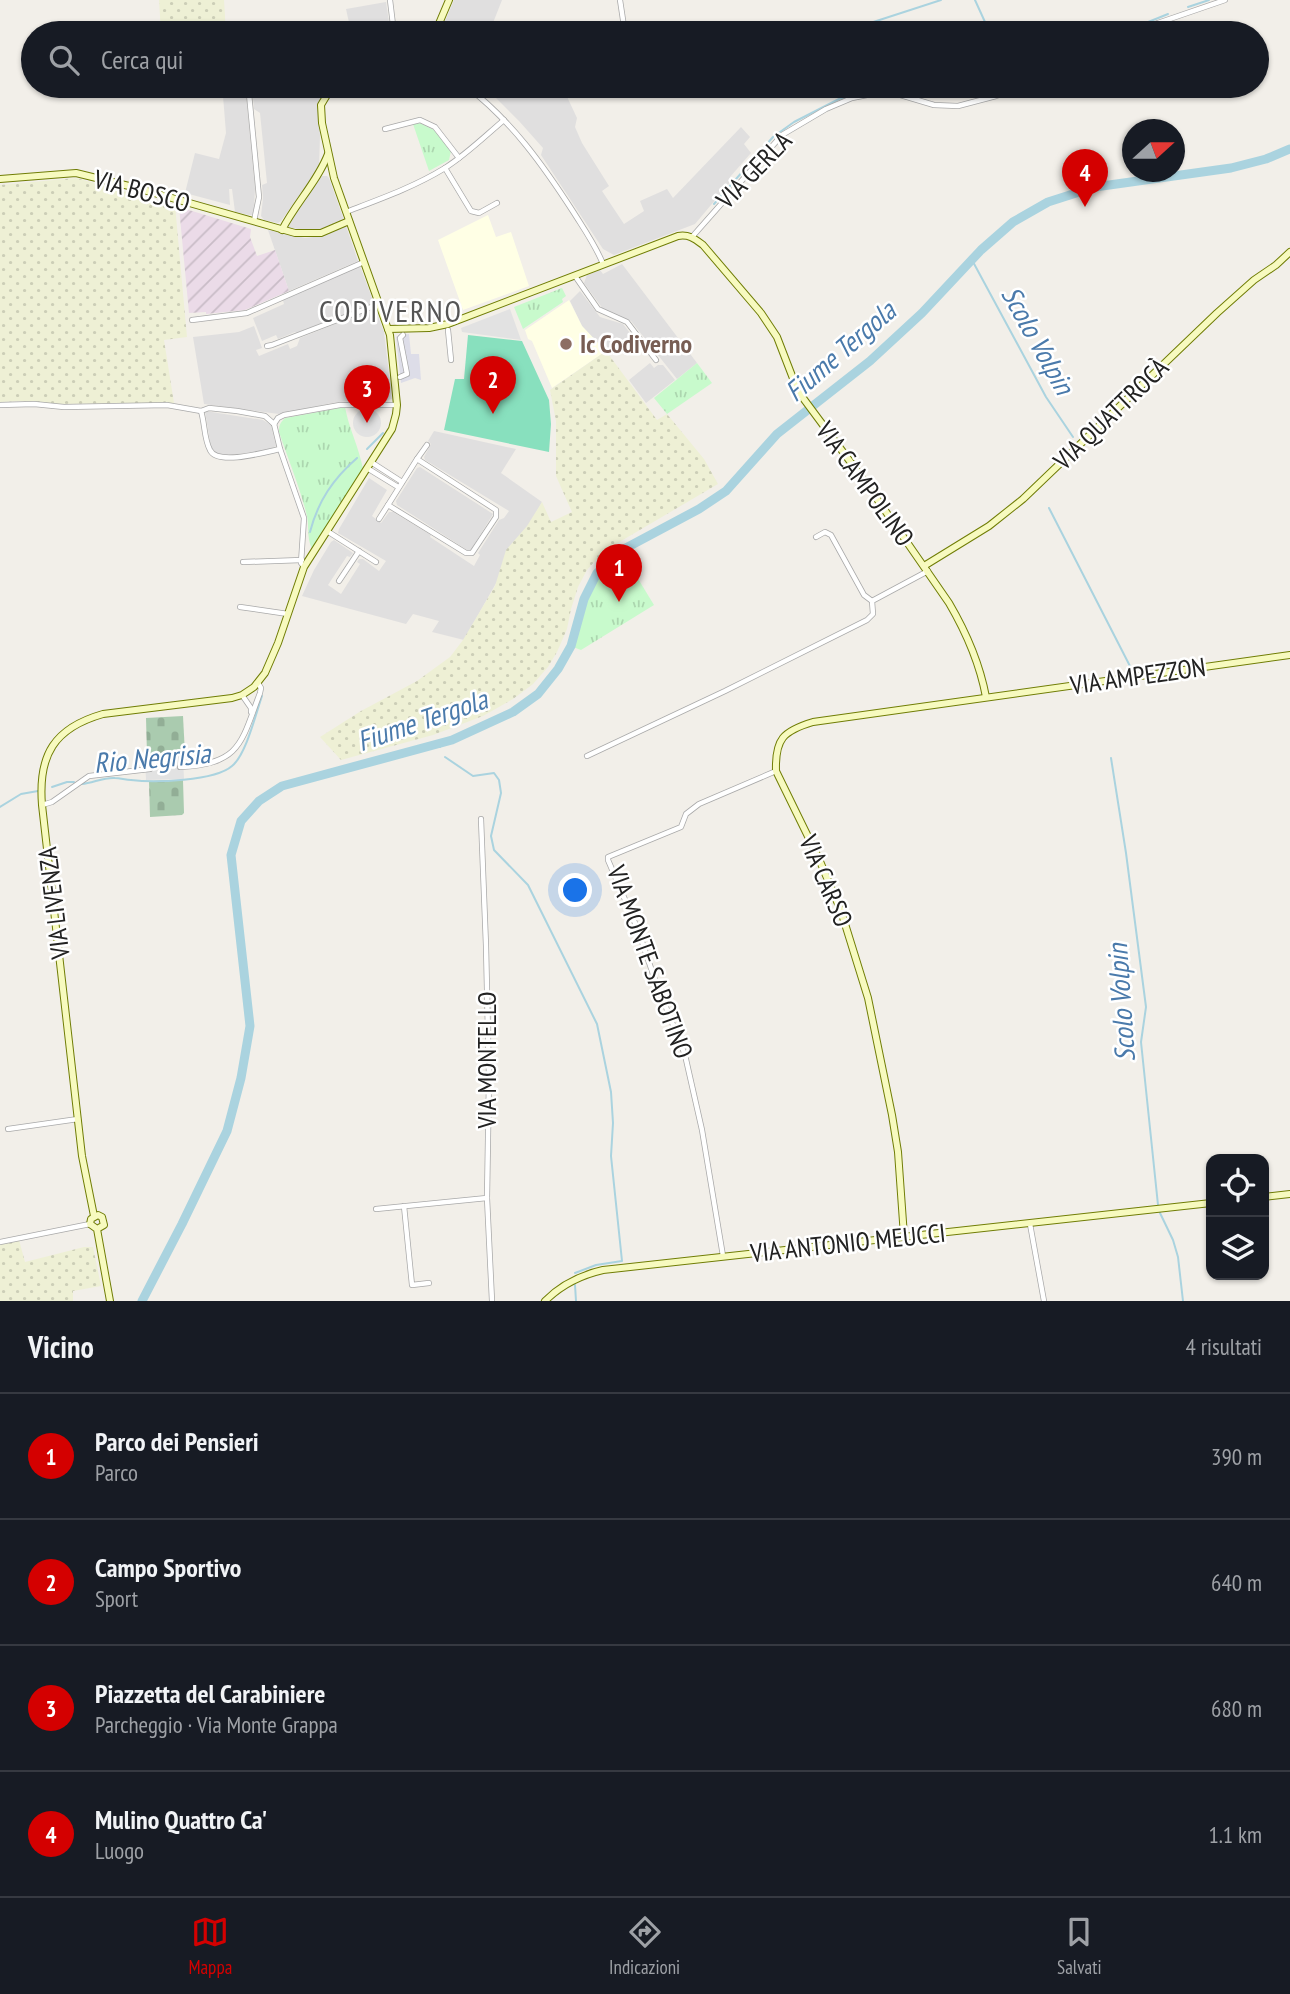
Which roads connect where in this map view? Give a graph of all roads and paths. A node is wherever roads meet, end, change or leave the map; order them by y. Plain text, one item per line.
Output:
1 (390, 0) edge
2 (449, 0) edge
3 (620, 0) edge
4 (1225, 0) edge
5 (393, 21) edge
6 (440, 21) edge
7 (623, 21) edge
8 (1163, 21) edge
9 (249, 98) edge
10 (325, 98) edge
11 (479, 98) edge
12 (852, 98) edge
13 (910, 98) edge
14 (988, 98) edge
15 (504, 120) junction
16 (384, 129) dead end
17 (328, 154) junction
18 (459, 158) junction
19 (445, 168) junction
20 (333, 174) junction
21 (318, 175) junction
22 (0, 179) edge
23 (497, 203) dead end
24 (346, 212) junction
25 (254, 221) junction
26 (349, 221) junction
27 (282, 230) junction
28 (692, 237) junction
29 (1290, 252) edge
30 (364, 261) junction
31 (603, 264) junction
32 (574, 275) junction
33 (379, 304) junction
34 (192, 320) dead end
35 (388, 329) junction
36 (447, 330) dead end
37 (403, 335) dead end
38 (267, 346) dead end
39 (451, 360) dead end
40 (656, 360) dead end
41 (400, 377) dead end
42 (0, 405) edge
43 (397, 405) junction
44 (201, 411) junction
45 (274, 424) junction
46 (427, 445) dead end
47 (280, 449) junction
48 (417, 459) junction
49 (369, 465) junction
50 (400, 485) junction
51 (388, 505) junction
52 (379, 519) dead end
53 (326, 531) junction
54 (816, 537) dead end
55 (359, 551) junction
56 (243, 562) dead end
57 (376, 562) dead end
58 (303, 564) junction
59 (926, 568) junction
60 (339, 581) dead end
61 (872, 600) junction
62 (240, 607) dead end
63 (288, 614) junction
64 (1290, 655) edge
65 (258, 683) junction
66 (242, 695) junction
67 (986, 697) junction
68 (252, 717) junction
69 (587, 756) dead end
70 (180, 767) dead end
71 (150, 769) dead end
72 (776, 771) junction
73 (42, 805) junction
74 (481, 819) dead end
75 (78, 1119) junction
76 (8, 1129) dead end
77 (1290, 1194) edge
78 (1269, 1196) edge
79 (487, 1198) junction
80 (1206, 1204) edge
81 (404, 1206) junction
82 (376, 1209) dead end
83 (94, 1216) junction
84 (90, 1224) junction
85 (1030, 1224) junction
86 (97, 1229) junction
87 (904, 1236) junction
88 (0, 1242) edge
89 (723, 1256) junction
90 (429, 1283) dead end
91 (110, 1301) edge
92 (492, 1301) edge
93 (545, 1301) edge
94 (1044, 1301) edge

1 - 5 street
2 - 6 street
3 - 7 street
4 - 8 street
9 - 25 street
10 - 17 street
11 - 15 street
12 - 28 street, VIA GERLA
13 - 14 street, VIA GERLA
15 - 18 street
15 - 31 street
16 - 18 street
17 - 20 street
17 - 21 street
18 - 19 street
19 - 23 street
19 - 24 street
20 - 21 street
20 - 24 street
21 - 27 street
22 - 25 street, VIA BOSCO
24 - 26 street
25 - 27 street, VIA BOSCO
26 - 27 street, VIA BOSCO
26 - 30 street
28 - 31 street
28 - 59 street, VIA CAMPOLINO
29 - 59 street, VIA QUATTROCÀ
30 - 33 street
30 - 34 street
31 - 32 street
32 - 35 street
32 - 40 street
33 - 35 street
33 - 38 street
35 - 43 street
36 - 39 street
37 - 41 street
42 - 44 street
43 - 45 street
43 - 49 street
44 - 45 street
44 - 47 street
45 - 47 street
46 - 48 street
47 - 58 street
48 - 50 street
48 - 51 street
49 - 50 street
49 - 53 street
50 - 51 street
51 - 52 street
53 - 55 street
53 - 58 street
54 - 61 street
55 - 57 street
55 - 60 street
56 - 58 street
58 - 63 street
59 - 61 street
59 - 67 street, VIA CAMPOLINO
61 - 69 street
62 - 63 street
63 - 65 street
64 - 67 street, VIA AMPEZZON
65 - 66 street
65 - 68 street
66 - 68 street
66 - 73 street, VIA LIVENZA
67 - 72 street
68 - 70 street
71 - 73 street
72 - 87 street, VIA CARSO
72 - 89 street, VIA MONTE SABOTINO
73 - 75 street, VIA LIVENZA
74 - 79 street, VIA MONTELLO
75 - 76 street
75 - 83 street, VIA LIVENZA
77 - 78 street
79 - 81 street
79 - 92 street, VIA MONTELLO
80 - 85 street, VIA ANTONIO MEUCCI
81 - 82 street
81 - 90 street
83 - 84 street
83 - 86 street, VIA LIVENZA
84 - 86 street
84 - 88 street
85 - 87 street, VIA ANTONIO MEUCCI
85 - 94 street
86 - 91 street, VIA LIVENZA
87 - 89 street, VIA ANTONIO MEUCCI
89 - 93 street, VIA ANTONIO MEUCCI

